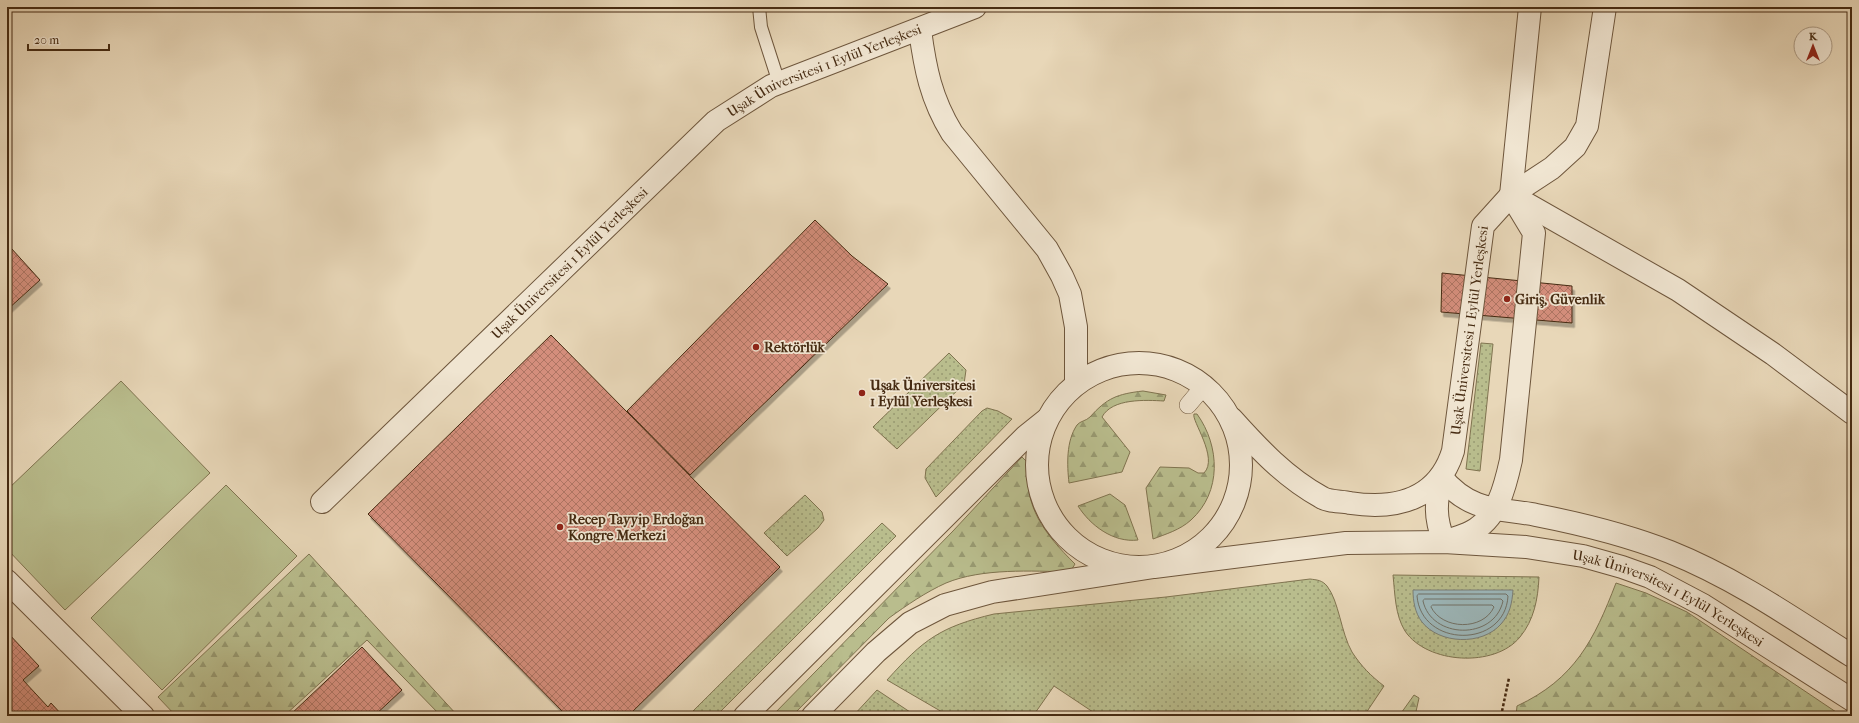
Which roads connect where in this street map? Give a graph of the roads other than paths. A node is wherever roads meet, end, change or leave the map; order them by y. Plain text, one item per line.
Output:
1 (759, 7) edge
2 (975, 7) edge
3 (1530, 7) edge
4 (1605, 7) edge
5 (920, 30) junction
6 (778, 83) junction
7 (1511, 195) junction
8 (1076, 383) junction
9 (1204, 386) junction
10 (1188, 405) dead end
11 (1852, 413) edge
12 (1232, 419) junction
13 (1046, 420) junction
14 (1441, 477) junction
15 (322, 502) dead end
16 (1496, 508) junction
17 (1444, 542) junction
18 (1154, 567) junction
19 (7, 581) edge
20 (1852, 656) edge
21 (1852, 700) edge
22 (143, 716) edge
23 (746, 716) edge
24 (813, 716) edge

1 - 6 lane
2 - 5 street, Uşak Üniversitesi 1 Eylül Yerleşkesi
3 - 7 street
4 - 7 street
5 - 6 street, Uşak Üniversitesi 1 Eylül Yerleşkesi
5 - 8 street
6 - 15 street, Uşak Üniversitesi 1 Eylül Yerleşkesi
7 - 11 street
7 - 14 street, Uşak Üniversitesi 1 Eylül Yerleşkesi
7 - 16 street, Uşak Üniversitesi 1 Eylül Yerleşkesi
8 - 9 street, Uşak Üniversitesi 1 Eylül Yerleşkesi
8 - 13 street, Uşak Üniversitesi 1 Eylül Yerleşkesi
9 - 10 street
9 - 12 street, Uşak Üniversitesi 1 Eylül Yerleşkesi
12 - 14 street, Uşak Üniversitesi 1 Eylül Yerleşkesi
12 - 18 street, Uşak Üniversitesi 1 Eylül Yerleşkesi
13 - 18 street, Uşak Üniversitesi 1 Eylül Yerleşkesi
13 - 23 street, Uşak Üniversitesi 1 Eylül Yerleşkesi
14 - 16 street
14 - 17 street
16 - 17 street, Uşak Üniversitesi 1 Eylül Yerleşkesi
16 - 20 street
17 - 18 street, Uşak Üniversitesi 1 Eylül Yerleşkesi
17 - 21 street, Uşak Üniversitesi 1 Eylül Yerleşkesi
18 - 24 street, Uşak Üniversitesi 1 Eylül Yerleşkesi
19 - 22 street

